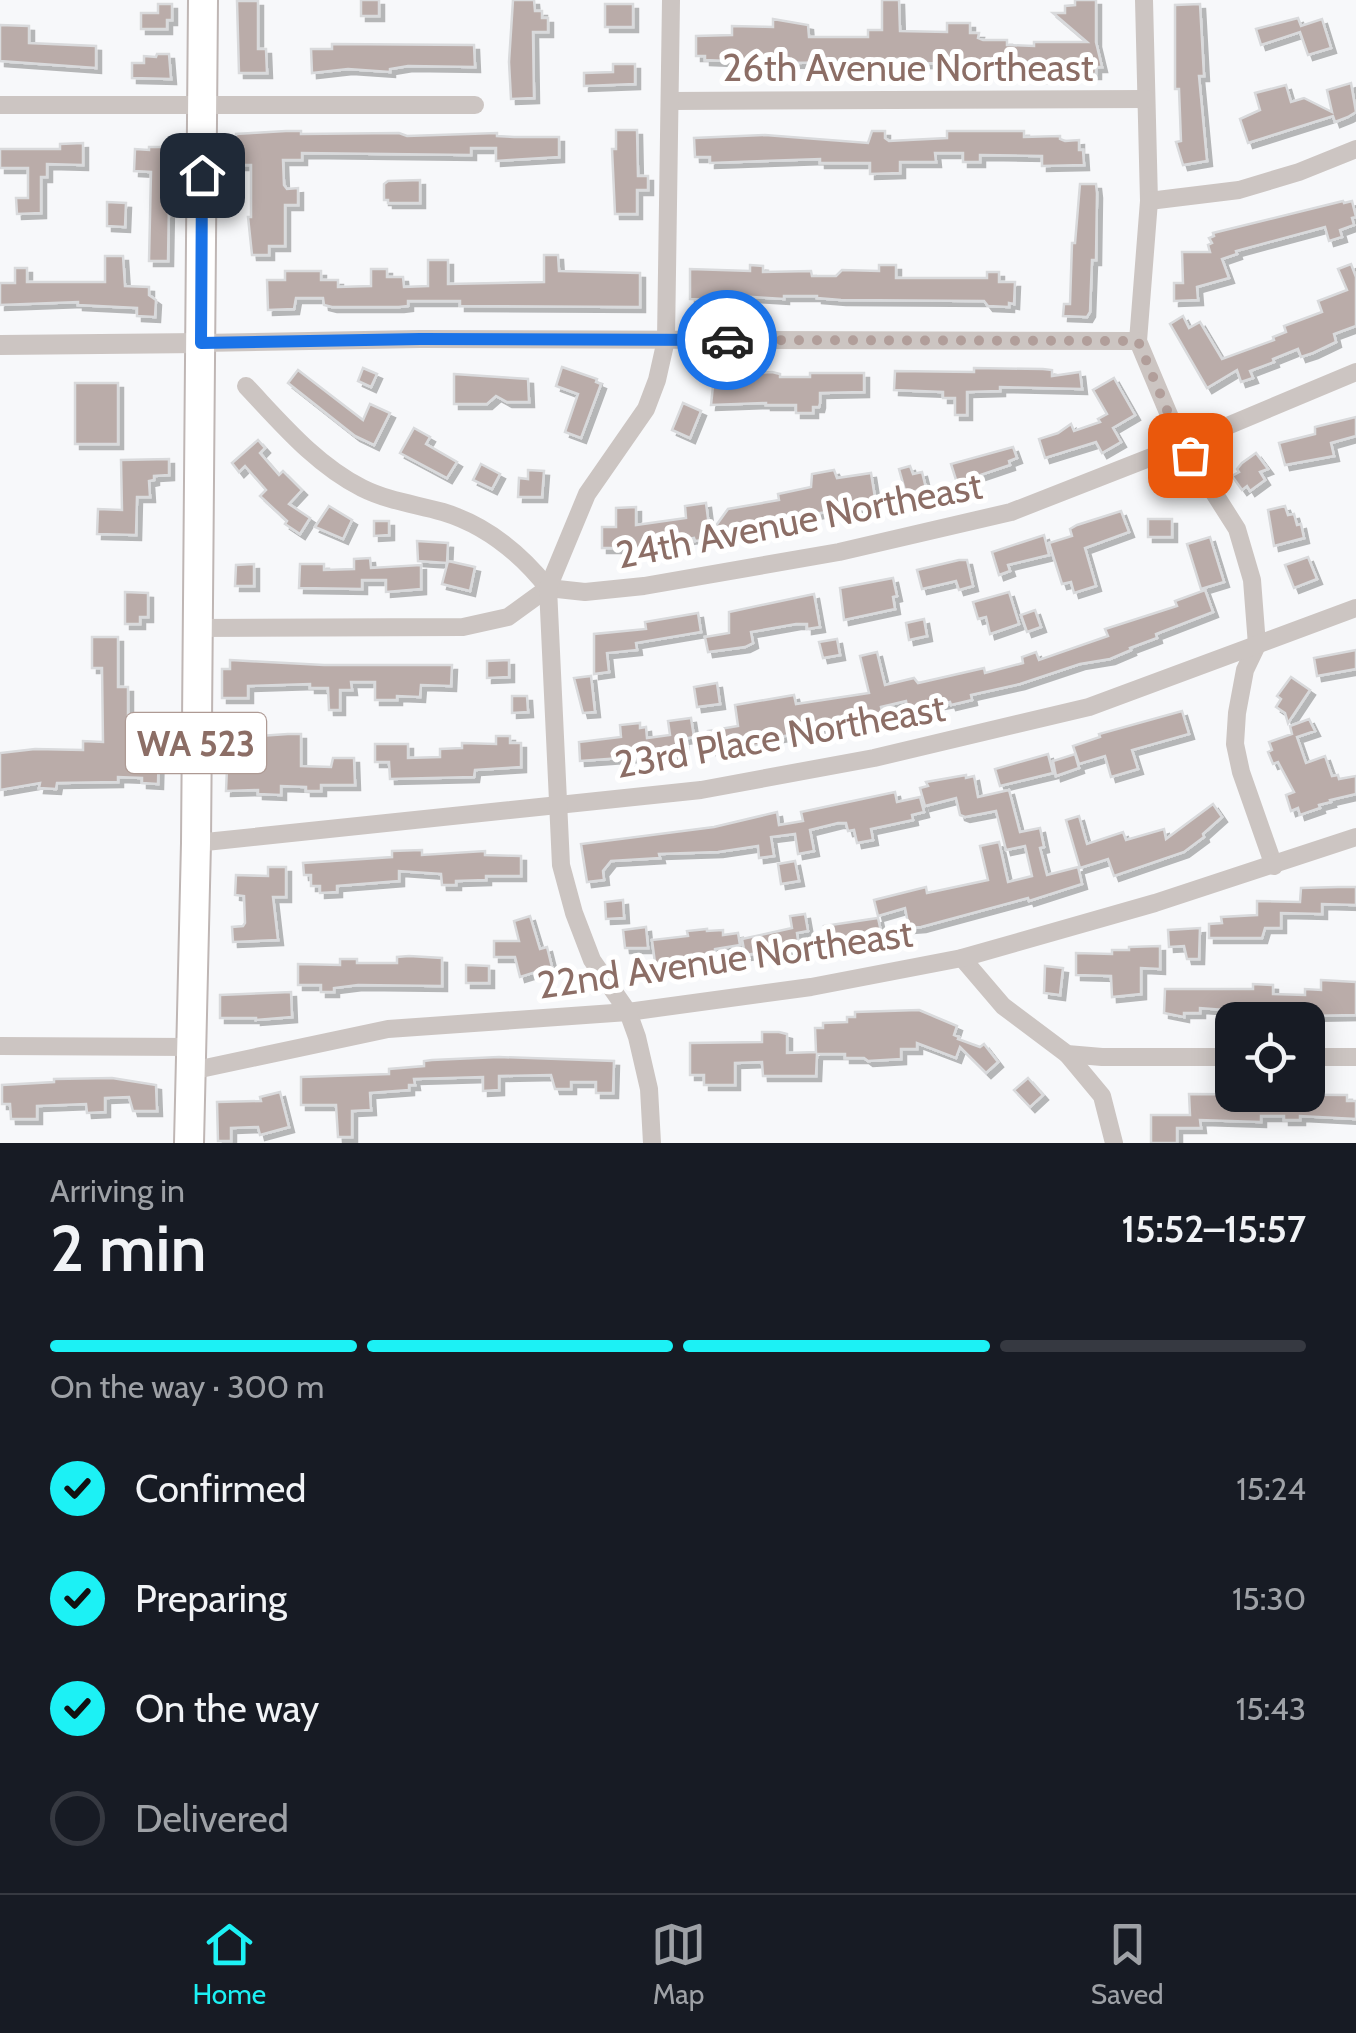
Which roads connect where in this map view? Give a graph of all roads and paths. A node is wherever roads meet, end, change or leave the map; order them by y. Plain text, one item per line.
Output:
1 (204, 0) edge
2 (671, 0) edge
3 (1144, 0) edge
4 (1146, 99) junction
5 (670, 101) junction
6 (0, 105) edge
7 (202, 105) junction
8 (475, 105) dead end
9 (1356, 149) edge
10 (1149, 201) junction
11 (666, 340) junction
12 (1138, 341) junction
13 (201, 343) junction
14 (0, 345) edge
15 (1356, 372) edge
16 (246, 386) dead end
17 (1183, 445) junction
18 (548, 588) junction
19 (1356, 608) edge
20 (197, 628) junction
21 (1257, 645) junction
22 (557, 805) junction
23 (1356, 837) edge
24 (196, 843) junction
25 (1274, 866) junction
26 (962, 958) junction
27 (628, 1012) junction
28 (0, 1046) edge
29 (1067, 1054) junction
30 (1215, 1057) edge
31 (1325, 1057) edge
32 (1356, 1057) edge
33 (191, 1059) junction
34 (190, 1143) edge
35 (652, 1143) edge
36 (1114, 1143) edge

1 - 7 main road, WA 523
2 - 5 street
3 - 4 street
4 - 5 street, 26th Avenue Northeast
4 - 10 street
5 - 11 street
6 - 7 street
7 - 8 street
7 - 13 main road, WA 523
9 - 10 street
10 - 12 street
11 - 12 street
11 - 13 street
11 - 18 street
12 - 17 street
13 - 14 street
13 - 20 main road, WA 523
15 - 17 street, 24th Avenue Northeast
16 - 18 street
17 - 18 street, 24th Avenue Northeast
17 - 21 street
18 - 20 street
18 - 22 street
19 - 21 street, 23rd Place Northeast
20 - 24 main road, WA 523
21 - 22 street, 23rd Place Northeast
21 - 25 street
22 - 24 street, 23rd Place Northeast
22 - 27 street
23 - 25 street
24 - 33 main road, WA 523
25 - 26 street
26 - 27 street, 22nd Avenue Northeast
26 - 29 street, 22nd Avenue Northeast
27 - 33 street, 22nd Avenue Northeast
27 - 35 street
28 - 33 street, 22nd Avenue Northeast
29 - 30 street
29 - 36 street, 22nd Avenue Northeast
31 - 32 street
33 - 34 main road, WA 523

